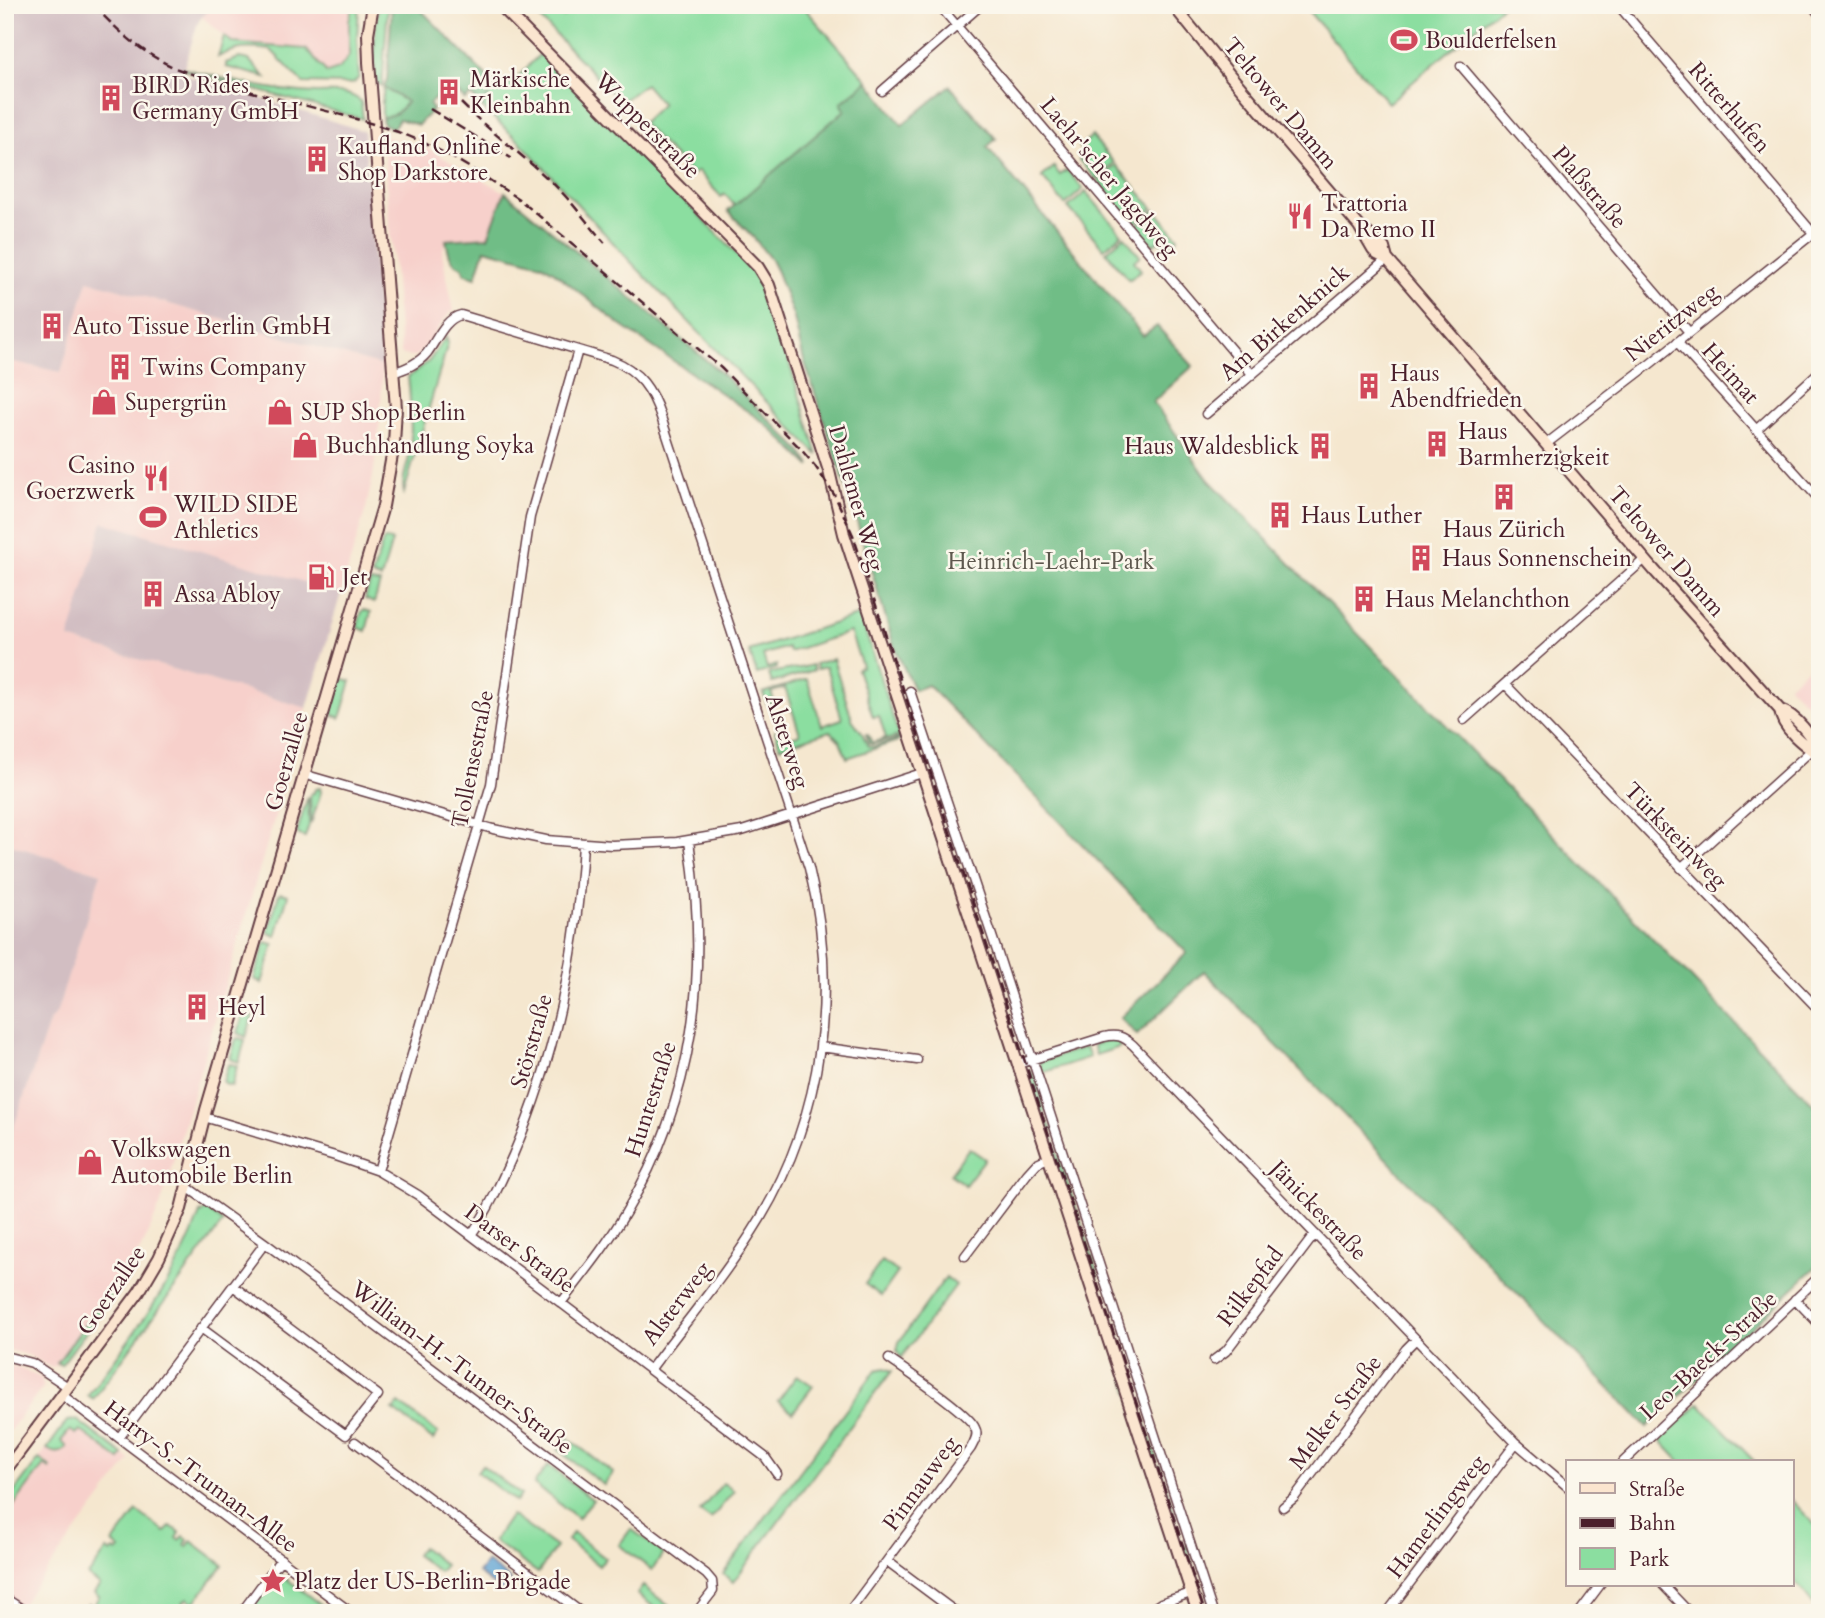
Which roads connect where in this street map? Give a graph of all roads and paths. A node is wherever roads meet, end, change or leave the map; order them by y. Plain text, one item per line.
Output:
1 (373, 5) edge
2 (500, 5) edge
3 (939, 5) edge
4 (981, 5) edge
5 (1173, 5) edge
6 (1618, 5) edge
7 (1812, 5) edge
8 (1820, 15) edge
9 (956, 27) junction
10 (1461, 66) dead end
11 (882, 91) dead end
12 (1817, 231) edge
13 (1387, 259) junction
14 (764, 275) joint
15 (1689, 332) junction
16 (1677, 342) junction
17 (578, 350) junction
18 (1820, 371) edge
19 (392, 373) junction
20 (1252, 374) junction
21 (1206, 414) dead end
22 (1756, 429) junction
23 (1546, 443) junction
24 (1820, 500) edge
25 (1645, 559) junction
26 (1505, 684) junction
27 (910, 691) dead end
28 (1464, 720) dead end
29 (923, 728) junction
30 (909, 733) junction
31 (1817, 749) edge
32 (922, 773) junction
33 (303, 774) junction
34 (945, 792) junction
35 (930, 797) junction
36 (792, 816) junction
37 (480, 826) junction
38 (689, 841) junction
39 (583, 844) junction
40 (968, 865) junction
41 (1681, 868) junction
42 (954, 870) junction
43 (992, 934) junction
44 (976, 939) junction
45 (996, 948) junction
46 (981, 953) junction
47 (1005, 974) junction
48 (990, 979) junction
49 (1013, 1000) junction
50 (998, 1006) junction
51 (1820, 1011) edge
52 (1020, 1020) junction
53 (1004, 1025) junction
54 (820, 1047) junction
55 (917, 1060) dead end
56 (1032, 1060) junction
57 (1017, 1064) junction
58 (204, 1117) junction
59 (1051, 1117) junction
60 (1036, 1122) junction
61 (1048, 1158) junction
62 (378, 1171) junction
63 (187, 1186) junction
64 (1315, 1234) junction
65 (471, 1235) junction
66 (265, 1243) junction
67 (965, 1256) dead end
68 (1820, 1276) edge
69 (1104, 1279) junction
70 (1090, 1284) junction
71 (233, 1286) junction
72 (1795, 1300) junction
73 (561, 1303) junction
74 (1115, 1312) junction
75 (1100, 1317) junction
76 (1820, 1325) edge
77 (201, 1328) junction
78 (1416, 1339) junction
79 (5, 1356) edge
80 (890, 1359) dead end
81 (1214, 1360) dead end
82 (649, 1370) junction
83 (65, 1391) junction
84 (1144, 1399) junction
85 (1129, 1404) junction
86 (119, 1438) junction
87 (355, 1442) dead end
88 (1517, 1443) junction
89 (1624, 1460) edge
90 (1163, 1461) junction
91 (1150, 1466) junction
92 (5, 1471) edge
93 (777, 1474) dead end
94 (1566, 1485) edge
95 (1283, 1507) dead end
96 (1180, 1511) junction
97 (1166, 1516) junction
98 (1190, 1541) junction
99 (1176, 1545) junction
100 (281, 1559) junction
101 (887, 1561) junction
102 (1599, 1586) edge
103 (1664, 1586) edge
104 (1206, 1591) junction
105 (1192, 1594) junction
106 (5, 1598) edge
107 (22, 1609) dead end
108 (241, 1613) edge
109 (352, 1613) edge
110 (582, 1613) edge
111 (696, 1613) edge
112 (848, 1613) edge
113 (957, 1613) edge
114 (1146, 1613) edge
115 (1198, 1613) edge
116 (1213, 1613) edge
117 (1387, 1613) edge
118 (1579, 1613) edge
119 (1690, 1613) edge

1 - 19 main road, Goerzallee
2 - 14 main road, Wupperstraße
3 - 9 street, Laehr'scher Jagdweg
4 - 9 street
5 - 13 main road, Teltower Damm
6 - 12 street, Ritterhufen
7 - 8 street
9 - 11 street
9 - 20 street, Laehr'scher Jagdweg
10 - 15 street, Plaßstraße
12 - 15 street, Nieritzweg
13 - 20 street, Am Birkenknick
13 - 23 main road, Teltower Damm
14 - 30 main road, Dahlemer Weg
15 - 16 street, Nieritzweg
16 - 22 street, Heimat
16 - 23 street, Nieritzweg
17 - 19 street, Alsterweg
17 - 36 street, Alsterweg
17 - 37 street, Tollensestraße
18 - 22 street, Heimat
19 - 33 main road, Goerzallee
20 - 21 street, Am Birkenknick
22 - 24 street, Heimat
23 - 25 main road, Teltower Damm
25 - 26 street
25 - 31 main road, Teltower Damm
26 - 28 street
26 - 41 street, Türksteinweg
27 - 29 street
29 - 30 street
29 - 34 street
30 - 32 main road, Dahlemer Weg
31 - 41 street
32 - 35 main road, Dahlemer Weg
32 - 36 street
33 - 37 street
33 - 58 main road, Goerzallee
34 - 35 street
34 - 40 street
35 - 42 main road, Dahlemer Weg
36 - 38 street
36 - 54 street, Alsterweg
37 - 39 street
37 - 62 street, Tollensestraße
38 - 39 street
38 - 73 street, Huntestraße
39 - 65 street, Störstraße
40 - 42 street
40 - 43 street
41 - 51 street, Türksteinweg
42 - 44 main road, Dahlemer Weg
43 - 44 street
43 - 45 street
44 - 46 main road, Dahlemer Weg
45 - 46 street
45 - 47 street
46 - 48 main road, Dahlemer Weg
47 - 48 street
47 - 49 street
48 - 50 main road, Dahlemer Weg
49 - 50 street
49 - 52 street
50 - 53 main road, Dahlemer Weg
52 - 53 street
52 - 56 street
53 - 57 main road, Dahlemer Weg
54 - 55 street
54 - 82 street, Alsterweg
56 - 57 street, Jänickestraße
56 - 59 street
56 - 64 street, Jänickestraße
57 - 60 main road, Dahlemer Weg
58 - 62 street, Darser Straße
58 - 63 main road, Goerzallee
59 - 60 street
59 - 69 street
60 - 61 main road, Dahlemer Weg
61 - 67 street
61 - 70 main road, Dahlemer Weg
62 - 65 street, Darser Straße
63 - 66 street, William-H.-Tunner-Straße
63 - 83 main road, Goerzallee
64 - 78 street, Jänickestraße
64 - 81 street, Rilkepfad
65 - 73 street, Darser Straße
66 - 71 street
66 - 111 street, William-H.-Tunner-Straße
68 - 72 street, Leo-Baeck-Straße
69 - 70 street
69 - 74 street
70 - 75 main road, Dahlemer Weg
71 - 77 street
71 - 77 street
72 - 76 street
72 - 89 street, Leo-Baeck-Straße
73 - 82 street, Darser Straße
74 - 75 street
74 - 84 street
75 - 85 main road, Dahlemer Weg
77 - 86 street
78 - 88 street, Jänickestraße
78 - 95 street, Melker Straße
79 - 83 street, Harry-S.-Truman-Allee
80 - 101 street, Pinnauweg
82 - 93 street, Darser Straße
83 - 86 street, Harry-S.-Truman-Allee
83 - 92 main road, Goerzallee
84 - 85 street
84 - 90 street
85 - 91 main road, Dahlemer Weg
86 - 100 street, Harry-S.-Truman-Allee
87 - 110 street
88 - 94 street, Jänickestraße
88 - 117 street, Hamerlingweg
90 - 91 street
90 - 96 street
91 - 97 main road, Dahlemer Weg
96 - 97 street
96 - 98 street
97 - 99 main road, Dahlemer Weg
98 - 99 street
98 - 104 street
99 - 105 main road, Dahlemer Weg
100 - 108 street
100 - 109 street, Harry-S.-Truman-Allee
101 - 112 street, Pinnauweg
101 - 113 street
102 - 118 street
103 - 119 street
104 - 105 street
104 - 116 street
105 - 114 street
105 - 115 main road, Dahlemer Weg
106 - 107 street

